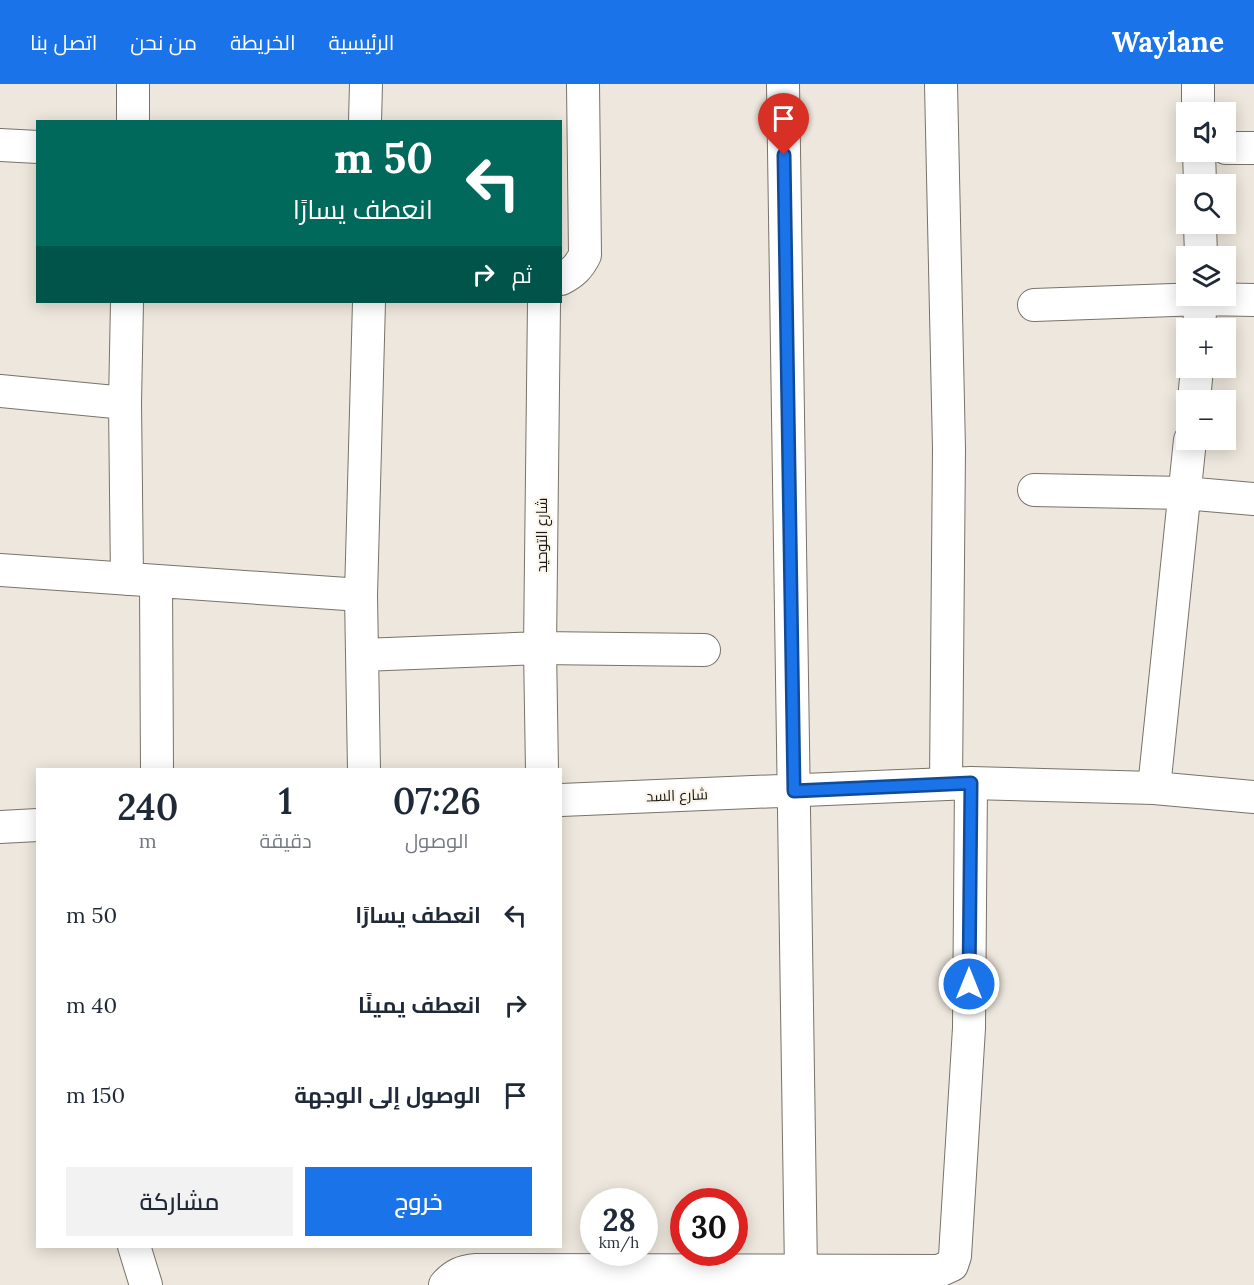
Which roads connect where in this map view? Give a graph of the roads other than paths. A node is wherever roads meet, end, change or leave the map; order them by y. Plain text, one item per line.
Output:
1 (133, 84) edge
2 (366, 84) edge
3 (584, 84) edge
4 (783, 84) edge
5 (941, 84) edge
6 (1198, 84) edge
7 (1198, 102) edge
8 (133, 120) edge
9 (365, 120) edge
10 (0, 145) edge
11 (36, 147) edge
12 (1236, 148) edge
13 (1254, 148) edge
14 (562, 278) edge
15 (1254, 300) edge
16 (127, 303) edge
17 (369, 303) edge
18 (544, 303) edge
19 (1034, 305) dead end
20 (1201, 308) edge
21 (0, 391) edge
22 (125, 403) junction
23 (1189, 450) edge
24 (1035, 490) dead end
25 (1184, 494) junction
26 (1254, 499) edge
27 (0, 570) edge
28 (141, 580) junction
29 (361, 595) junction
30 (540, 648) junction
31 (704, 650) dead end
32 (362, 655) junction
33 (157, 768) edge
34 (364, 768) edge
35 (542, 768) edge
36 (958, 783) junction
37 (1154, 788) junction
38 (794, 791) junction
39 (1254, 797) edge
40 (562, 800) edge
41 (36, 825) edge
42 (0, 827) edge
43 (135, 1248) edge
44 (801, 1272) junction
45 (755, 1278) edge
46 (146, 1285) edge
47 (445, 1285) edge

1 - 8 street
2 - 9 street
3 - 14 street
4 - 38 street
5 - 36 street
6 - 7 street
10 - 11 street
12 - 13 street
15 - 20 street
16 - 22 street
17 - 29 street
18 - 30 street, شارع التوحيد
19 - 20 street
21 - 22 street
22 - 28 street
23 - 25 street
24 - 25 street
25 - 26 street
25 - 37 street
27 - 28 street
28 - 29 street
28 - 33 street
29 - 32 street
30 - 31 street
30 - 32 street
30 - 35 street, شارع التوحيد
32 - 34 street
36 - 37 street, شارع السد
36 - 38 street, شارع السد
36 - 44 street
37 - 39 street, شارع السد
38 - 40 street, شارع السد
38 - 44 street
41 - 42 street
43 - 46 street
44 - 45 street
45 - 47 street

